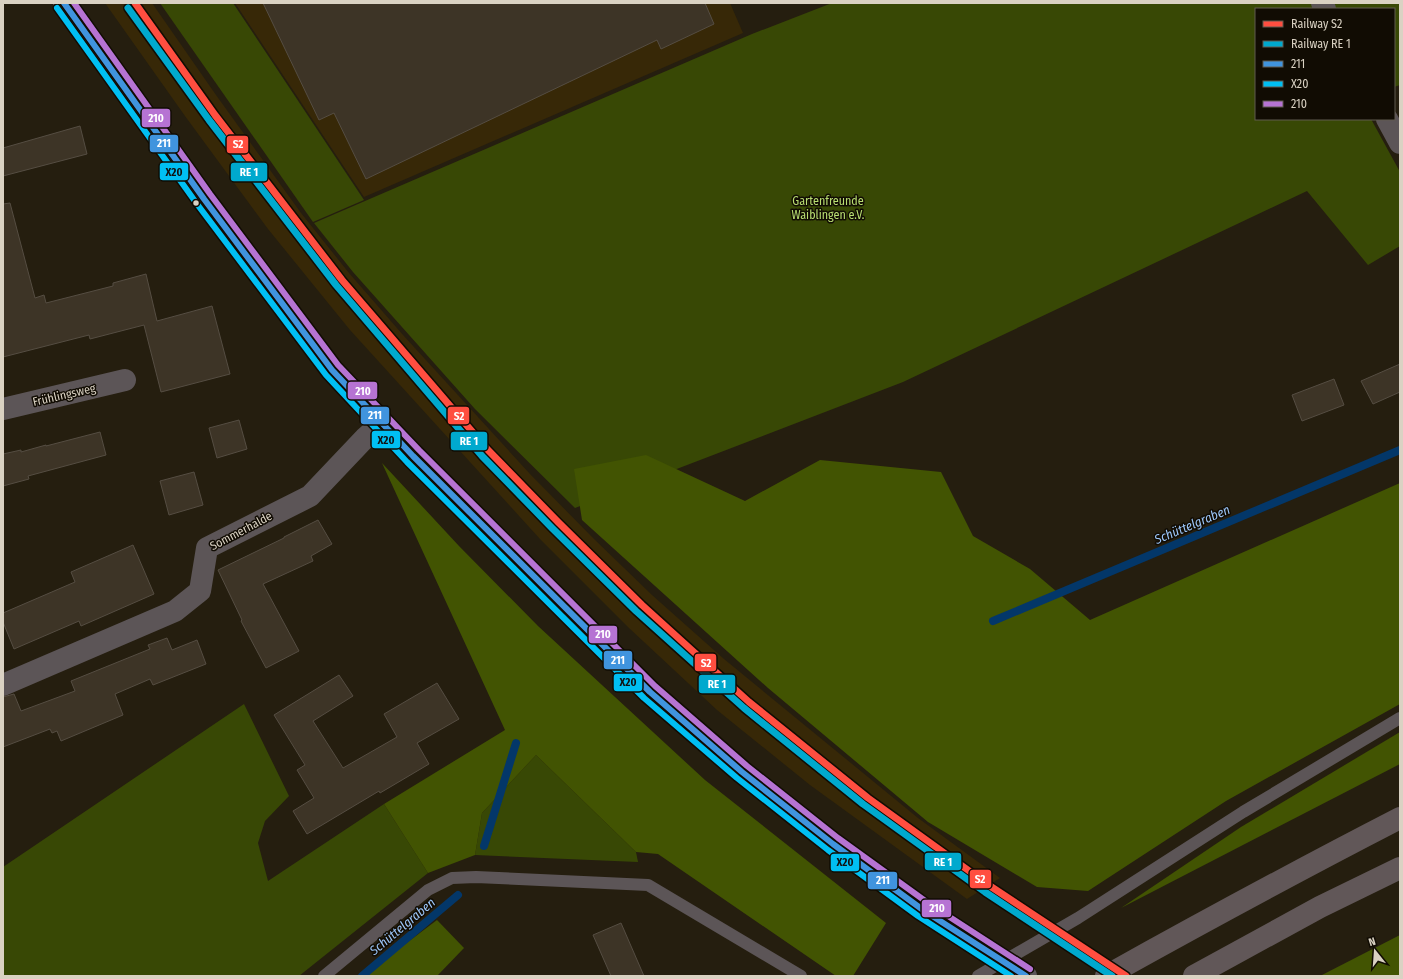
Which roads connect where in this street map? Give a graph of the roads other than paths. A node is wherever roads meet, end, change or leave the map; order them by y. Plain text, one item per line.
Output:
1 (64, 3) edge
2 (1388, 120) edge
3 (1400, 143) edge
4 (125, 380) dead end
5 (3, 409) edge
6 (382, 423) junction
7 (3, 685) edge
8 (1400, 718) edge
9 (1400, 818) edge
10 (1400, 868) edge
11 (324, 976) edge
12 (801, 976) edge
13 (978, 976) edge
14 (1026, 976) edge
15 (1106, 976) edge
16 (1194, 976) edge

1 - 6 street
2 - 3 street
4 - 5 street, Frühlingsweg
6 - 7 street, Sommerhalde
6 - 14 street, bridge
8 - 13 lane
9 - 15 highway
10 - 16 highway
11 - 12 lane

